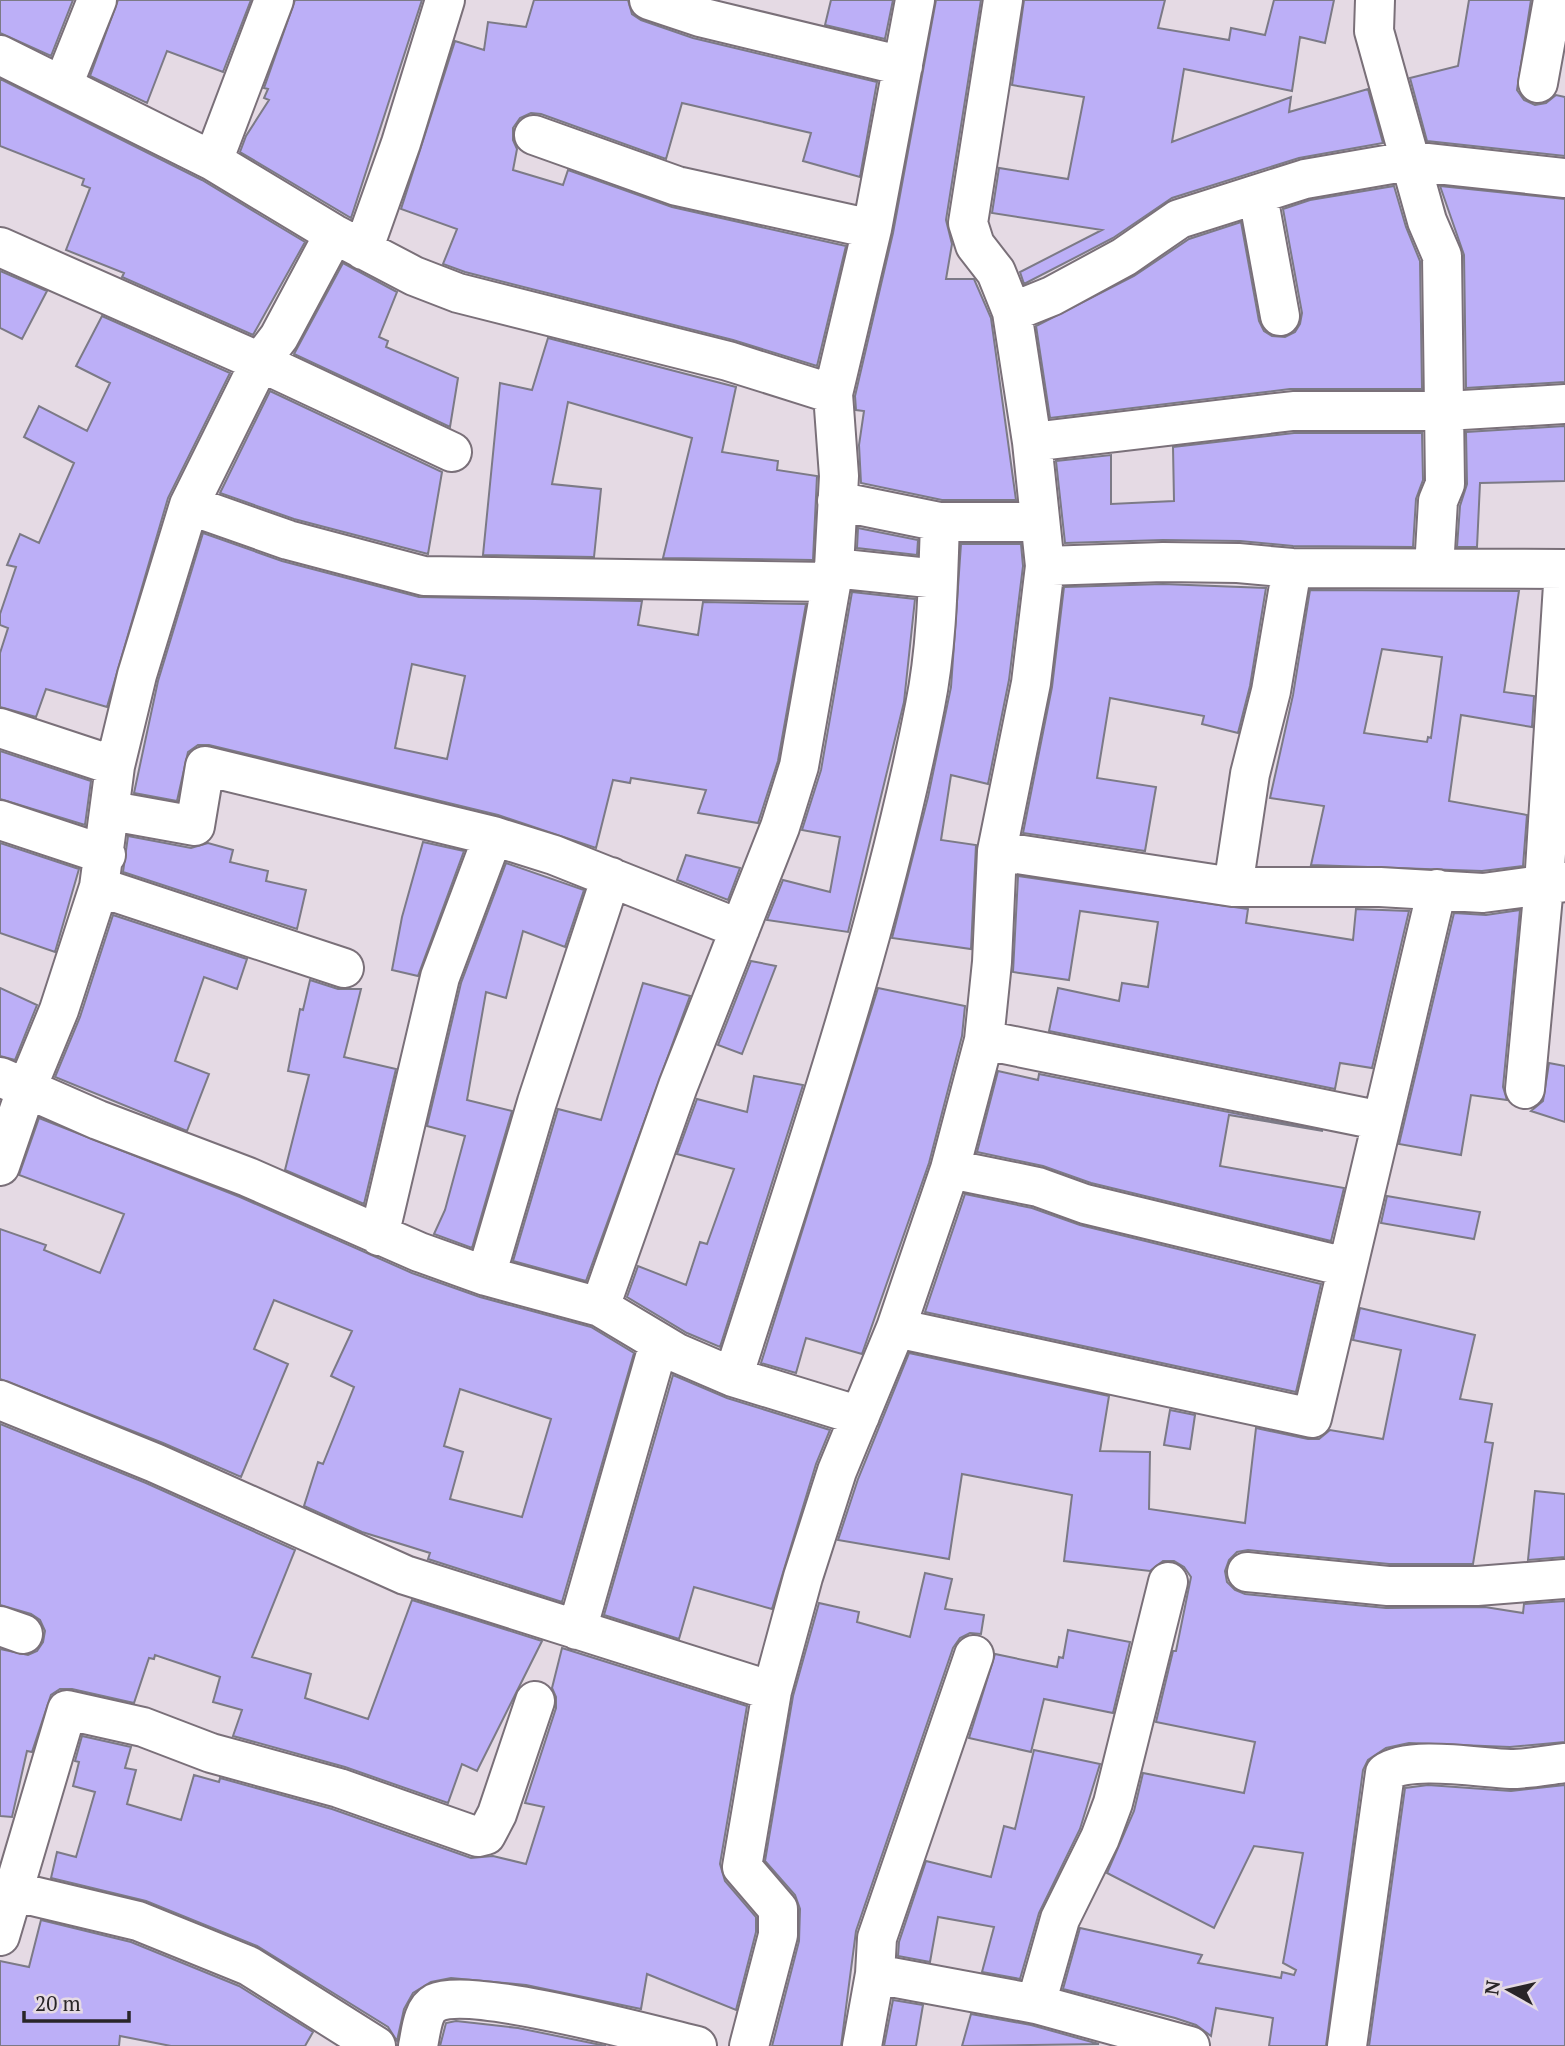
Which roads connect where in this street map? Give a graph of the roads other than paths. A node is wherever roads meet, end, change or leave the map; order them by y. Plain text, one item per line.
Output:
1 (97, 0) edge
2 (274, 0) edge
3 (445, 0) edge
4 (649, 0) edge
5 (915, 0) edge
6 (1003, 0) edge
7 (1375, 0) edge
8 (1553, 0) edge
9 (0, 55) edge
10 (903, 66) junction
11 (1538, 83) dead end
12 (63, 85) junction
13 (534, 135) dead end
14 (213, 161) junction
15 (1409, 161) junction
16 (1565, 178) edge
17 (1258, 196) junction
18 (872, 229) junction
19 (348, 242) junction
20 (0, 247) edge
21 (1012, 312) junction
22 (1280, 316) dead end
23 (260, 362) junction
24 (833, 394) junction
25 (1565, 404) edge
26 (1446, 411) junction
27 (1032, 442) junction
28 (452, 452) dead end
29 (838, 501) junction
30 (189, 505) junction
31 (940, 522) junction
32 (1040, 522) junction
33 (1045, 566) junction
34 (1292, 568) junction
35 (1434, 568) junction
36 (1564, 569) edge
37 (832, 575) junction
38 (938, 579) junction
39 (0, 728) edge
40 (115, 766) junction
41 (109, 814) junction
42 (0, 820) edge
43 (493, 836) junction
44 (997, 851) junction
45 (102, 871) junction
46 (611, 877) junction
47 (1555, 883) edge
48 (1233, 887) junction
49 (1437, 889) junction
50 (740, 929) junction
51 (344, 968) dead end
52 (984, 1040) junction
53 (13, 1084) edge
54 (1525, 1089) dead end
55 (1382, 1121) junction
56 (0, 1166) edge
57 (950, 1169) junction
58 (379, 1236) junction
59 (1346, 1267) junction
60 (486, 1276) junction
61 (600, 1307) junction
62 (896, 1328) junction
63 (659, 1343) junction
64 (733, 1377) junction
65 (0, 1400) edge
66 (860, 1416) junction
67 (1247, 1572) dead end
68 (1565, 1579) edge
69 (1168, 1582) dead end
70 (577, 1630) junction
71 (974, 1655) dead end
72 (772, 1691) junction
73 (536, 1701) dead end
74 (1565, 1763) edge
75 (16, 1892) junction
76 (0, 1936) edge
77 (875, 1974) junction
78 (1036, 2004) junction
79 (376, 2046) edge
80 (418, 2046) edge
81 (697, 2046) edge
82 (749, 2046) edge
83 (862, 2046) edge
84 (1189, 2046) edge
85 (1346, 2046) edge

1 - 12 street
2 - 14 street
3 - 19 street
4 - 10 street
5 - 10 street
6 - 21 street
7 - 15 street
8 - 11 street
9 - 12 street
10 - 18 street
12 - 14 street
13 - 18 street
14 - 19 street
15 - 16 street
15 - 17 street
15 - 26 street
17 - 21 street
17 - 22 street
18 - 24 street
19 - 23 street
19 - 24 street
20 - 23 street
21 - 27 street
23 - 28 street
23 - 30 street
24 - 29 street
25 - 26 street
26 - 27 street
26 - 35 street
27 - 32 street
29 - 31 street
29 - 37 street
30 - 37 street
30 - 40 street
31 - 32 street
31 - 38 street
32 - 33 street
33 - 34 street
33 - 44 street
34 - 35 street
34 - 48 street
35 - 36 street
36 - 47 street
37 - 38 street
37 - 50 street
38 - 64 street
39 - 40 street
40 - 41 street
41 - 43 street
41 - 45 street
42 - 45 street
43 - 46 street
43 - 58 street
44 - 48 street
44 - 52 street
45 - 51 street
45 - 53 street
46 - 50 street
46 - 60 street
47 - 49 street
47 - 54 street
48 - 49 street
49 - 55 street
50 - 61 street
52 - 55 street
52 - 57 street
53 - 56 street
53 - 58 street
55 - 59 street
57 - 59 street
57 - 62 street
58 - 60 street
59 - 62 street
60 - 61 street
61 - 63 street
62 - 66 street
63 - 64 street
63 - 70 street
64 - 66 street
65 - 70 street
66 - 72 street
67 - 68 street
69 - 78 street
70 - 72 street
71 - 77 street
72 - 82 street
73 - 75 street
74 - 85 street
75 - 76 street
75 - 79 street
77 - 78 street
77 - 83 street
78 - 84 street
80 - 81 street

